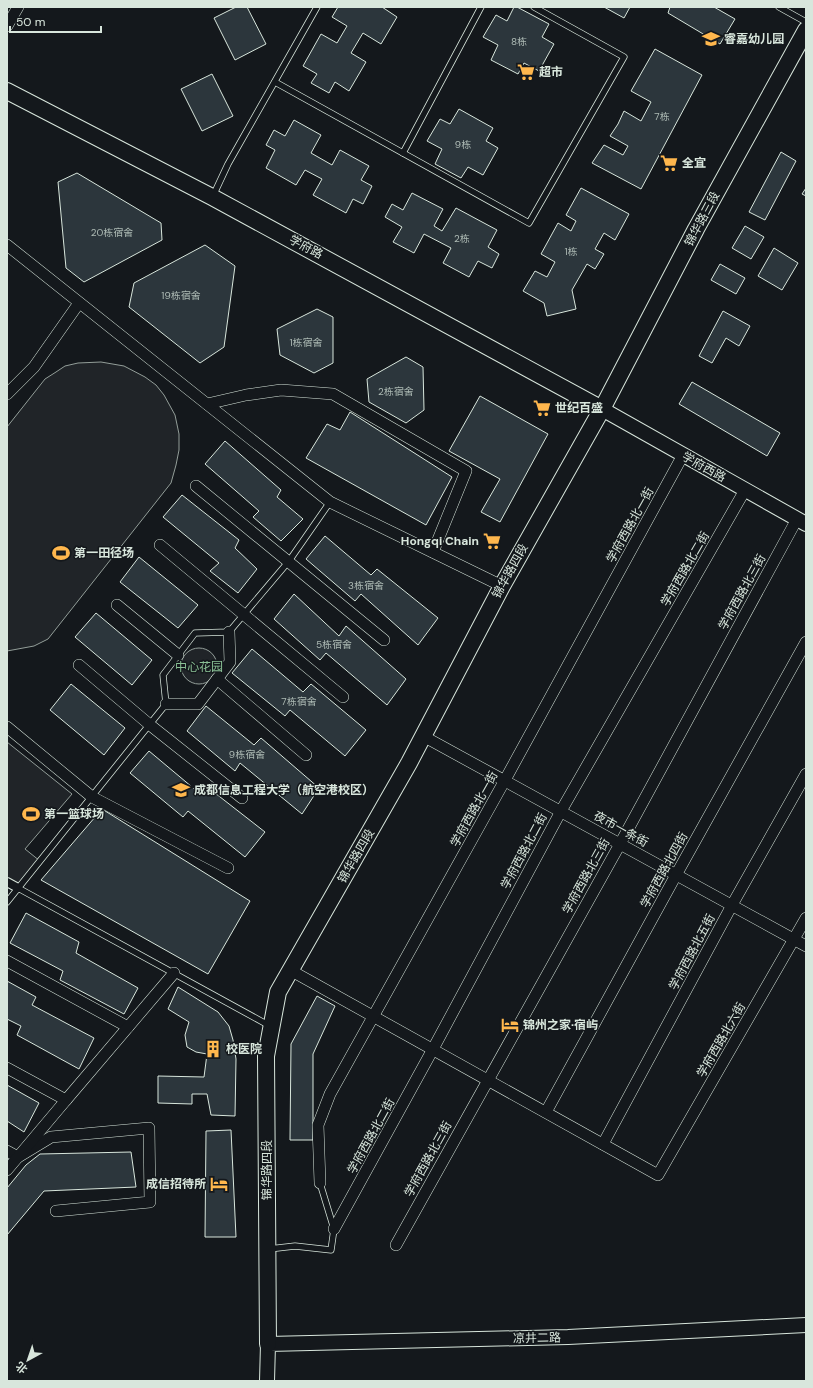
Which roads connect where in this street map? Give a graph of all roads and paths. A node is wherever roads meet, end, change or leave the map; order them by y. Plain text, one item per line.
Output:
1 (18, 7) edge
2 (317, 7) edge
3 (481, 7) edge
4 (534, 7) edge
5 (779, 7) edge
6 (806, 22) edge
7 (7, 26) edge
8 (806, 30) edge
9 (275, 82) junction
10 (7, 91) edge
11 (404, 153) junction
12 (212, 197) junction
13 (7, 245) edge
14 (79, 303) junction
15 (7, 394) edge
16 (207, 404) junction
17 (602, 410) junction
18 (683, 455) junction
19 (196, 486) dead end
20 (745, 490) junction
21 (330, 502) junction
22 (801, 522) edge
23 (160, 545) dead end
24 (433, 552) junction
25 (288, 561) junction
26 (502, 586) junction
27 (117, 605) dead end
28 (244, 614) junction
29 (229, 632) junction
30 (384, 640) dead end
31 (806, 642) edge
32 (178, 655) junction
33 (79, 665) dead end
34 (217, 679) junction
35 (343, 697) dead end
36 (166, 704) junction
37 (150, 725) junction
38 (7, 727) edge
39 (423, 736) junction
40 (306, 755) dead end
41 (806, 774) edge
42 (505, 780) junction
43 (92, 797) junction
44 (242, 798) dead end
45 (561, 811) junction
46 (620, 844) junction
47 (228, 868) dead end
48 (676, 875) junction
49 (7, 882) edge
50 (18, 888) junction
51 (7, 902) edge
52 (732, 905) junction
53 (806, 918) edge
54 (794, 939) junction
55 (806, 946) edge
56 (7, 961) edge
57 (290, 970) junction
58 (174, 973) junction
59 (374, 1016) junction
60 (128, 1027) junction
61 (271, 1027) junction
62 (433, 1050) junction
63 (7, 1068) edge
64 (488, 1080) junction
65 (66, 1100) junction
66 (546, 1112) junction
67 (603, 1144) junction
68 (7, 1151) edge
69 (18, 1157) junction
70 (7, 1170) edge
71 (320, 1183) joint
72 (56, 1212) dead end
73 (334, 1229) junction
74 (396, 1245) dead end
75 (267, 1249) junction
76 (806, 1324) edge
77 (268, 1344) junction
78 (267, 1381) edge

1 - 7 street
2 - 9 lane
3 - 11 lane
4 - 11 lane
5 - 6 lane
8 - 17 main road, 锦华路三段
9 - 11 lane
9 - 12 lane
10 - 12 main road, 学府路
12 - 17 main road, 学府路
13 - 14 street
14 - 15 street
14 - 16 street
16 - 21 street
16 - 24 street
17 - 18 street, 学府西路
17 - 26 main road, 锦华路四段
18 - 20 street, 学府西路
18 - 42 street, 学府西路北一街
19 - 25 street
20 - 22 street, 学府西路
20 - 45 street, 学府西路北二街
21 - 24 street
21 - 25 lane
22 - 46 street, 学府西路北三街
23 - 28 street
24 - 26 street
25 - 28 lane
25 - 30 street
26 - 39 main road, 锦华路四段
27 - 32 street
28 - 29 lane
28 - 35 street
29 - 32 lane
29 - 34 street
31 - 48 street, 学府西路北四街
32 - 36 lane
33 - 37 street
34 - 36 street
34 - 40 street
36 - 37 lane
37 - 43 lane
37 - 44 street
38 - 43 street
39 - 42 street, 夜市一条街
39 - 57 main road, 锦华路四段
41 - 52 street, 学府西路北五街
42 - 45 street, 夜市一条街
42 - 59 street, 学府西路北一街
43 - 47 street
43 - 50 lane
45 - 46 street, 夜市一条街
45 - 62 street, 学府西路北二街
46 - 48 street, 夜市一条街
46 - 64 street, 学府西路北三街
48 - 52 street, 夜市一条街
48 - 66 street, 学府西路北四街
49 - 50 street
50 - 51 lane
50 - 58 lane
52 - 54 street, 夜市一条街
52 - 67 street, 学府西路北五街
53 - 54 street, 学府西路北六街
54 - 55 street, 夜市一条街
54 - 67 street, 学府西路北六街
56 - 60 street
57 - 59 street
57 - 61 main road, 锦华路四段
58 - 60 street
58 - 61 lane
59 - 62 street
59 - 71 street, 学府西路北一街
60 - 65 street
61 - 75 main road, 锦华路四段
62 - 64 street
62 - 73 street, 学府西路北二街
63 - 65 street
64 - 66 street
64 - 74 street, 学府西路北三街
65 - 69 street
66 - 67 street
68 - 69 street
69 - 70 street
69 - 72 street
71 - 73 lane
73 - 75 lane
75 - 77 main road, 锦华路四段
76 - 77 street, 凉井二路
77 - 78 street

